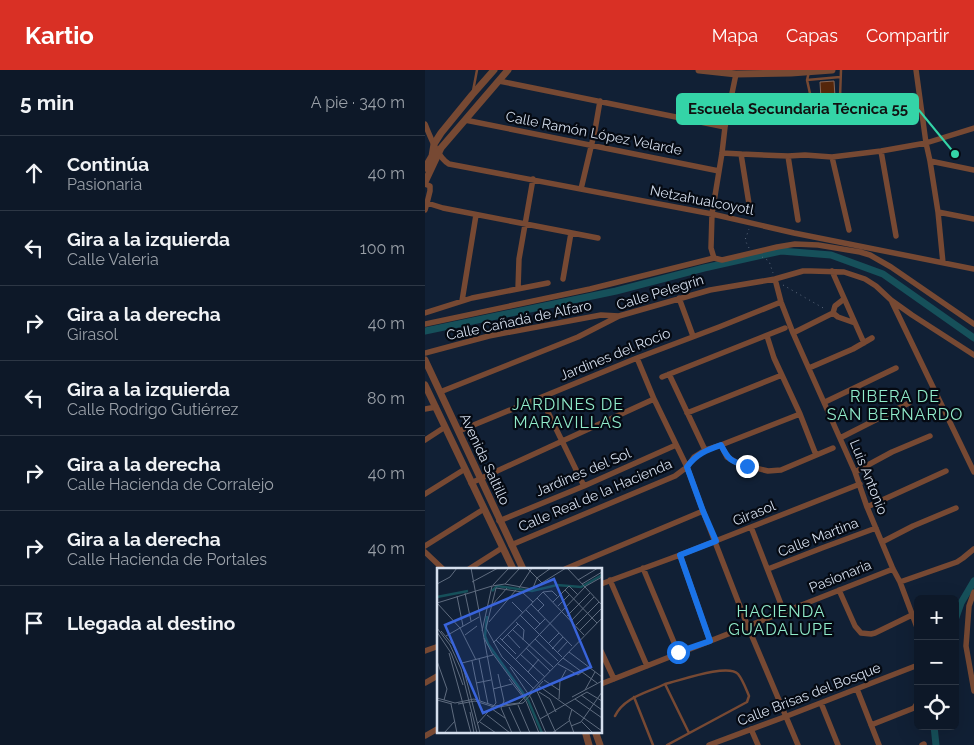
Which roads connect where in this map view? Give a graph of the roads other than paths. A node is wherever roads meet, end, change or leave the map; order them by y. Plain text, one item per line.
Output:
1 (477, 70) edge
2 (493, 70) edge
3 (509, 70) edge
4 (699, 70) edge
5 (832, 70) edge
6 (841, 70) edge
7 (916, 70) edge
8 (809, 72) junction
9 (737, 74) junction
10 (840, 78) junction
11 (807, 80) junction
12 (499, 81) junction
13 (472, 95) junction
14 (599, 101) junction
15 (465, 120) junction
16 (426, 127) edge
17 (725, 127) junction
18 (974, 128) edge
19 (926, 143) junction
20 (434, 144) junction
21 (591, 145) junction
22 (881, 151) junction
23 (439, 152) junction
24 (722, 152) junction
25 (741, 154) junction
26 (788, 156) junction
27 (832, 157) junction
28 (930, 161) junction
29 (425, 168) edge
30 (974, 170) edge
31 (719, 171) junction
32 (533, 179) junction
33 (425, 183) edge
34 (581, 190) junction
35 (427, 203) junction
36 (425, 210) edge
37 (750, 210) dead end
38 (938, 212) junction
39 (711, 214) junction
40 (476, 215) junction
41 (974, 219) edge
42 (798, 220) dead end
43 (525, 224) junction
44 (849, 230) dead end
45 (571, 232) junction
46 (896, 236) dead end
47 (598, 238) dead end
48 (714, 258) junction
49 (943, 263) junction
50 (974, 270) edge
51 (832, 271) junction
52 (563, 280) dead end
53 (776, 280) junction
54 (549, 283) dead end
55 (518, 289) junction
56 (679, 298) junction
57 (843, 299) junction
58 (891, 300) junction
59 (462, 301) junction
60 (781, 302) junction
61 (425, 313) edge
62 (833, 313) junction
63 (619, 316) junction
64 (855, 322) junction
65 (425, 324) edge
66 (974, 324) edge
67 (785, 328) dead end
68 (793, 333) junction
69 (693, 336) junction
70 (767, 336) junction
71 (872, 338) dead end
72 (863, 343) junction
73 (425, 353) edge
74 (972, 353) edge
75 (637, 358) junction
76 (425, 360) edge
77 (974, 361) edge
78 (809, 368) junction
79 (896, 368) dead end
80 (669, 374) junction
81 (781, 375) junction
82 (662, 377) dead end
83 (425, 385) edge
84 (440, 392) junction
85 (541, 398) junction
86 (654, 399) junction
87 (825, 402) junction
88 (909, 403) dead end
89 (436, 407) junction
90 (425, 409) edge
91 (687, 413) junction
92 (800, 414) junction
93 (445, 428) junction
94 (459, 431) junction
95 (930, 436) dead end
96 (840, 438) junction
97 (425, 440) edge
98 (562, 441) junction
99 (676, 445) junction
100 (721, 445) junction
101 (833, 448) dead end
102 (705, 450) junction
103 (816, 455) junction
104 (687, 467) junction
105 (465, 469) junction
106 (855, 472) junction
107 (946, 472) dead end
108 (974, 472) edge
109 (480, 478) junction
110 (471, 483) junction
111 (860, 484) junction
112 (584, 486) junction
113 (425, 494) edge
114 (867, 507) junction
115 (484, 508) junction
116 (956, 508) dead end
117 (703, 511) junction
118 (499, 521) junction
119 (751, 527) junction
120 (876, 528) junction
121 (716, 541) junction
122 (882, 542) junction
123 (511, 545) junction
124 (425, 546) edge
125 (502, 548) junction
126 (974, 549) edge
127 (425, 552) edge
128 (680, 555) junction
129 (442, 568) edge
130 (471, 568) edge
131 (512, 568) edge
132 (522, 568) edge
133 (567, 568) edge
134 (643, 568) junction
135 (768, 569) junction
136 (893, 569) junction
137 (610, 580) junction
138 (900, 582) junction
139 (603, 583) edge
140 (839, 590) junction
141 (974, 592) edge
142 (969, 606) junction
143 (784, 612) junction
144 (974, 613) edge
145 (912, 615) junction
146 (914, 620) edge
147 (748, 626) junction
148 (710, 641) junction
149 (437, 647) edge
150 (425, 651) edge
151 (678, 652) junction
152 (603, 655) edge
153 (647, 666) junction
154 (914, 667) edge
155 (972, 674) edge
156 (437, 676) edge
157 (614, 678) junction
158 (425, 683) edge
159 (603, 683) edge
160 (665, 684) junction
161 (857, 689) junction
162 (974, 691) edge
163 (633, 697) junction
164 (821, 702) junction
165 (914, 708) edge
166 (615, 716) dead end
167 (787, 716) junction
168 (871, 725) junction
169 (437, 729) edge
170 (751, 729) junction
171 (585, 732) edge
172 (595, 732) edge
173 (689, 733) junction
174 (425, 736) edge
175 (717, 744) edge
176 (589, 745) edge
177 (600, 745) edge
178 (653, 745) edge
179 (667, 745) edge
180 (709, 745) edge
181 (757, 745) edge
182 (799, 745) edge
183 (838, 745) edge
184 (879, 745) edge

1 - 13 lane
2 - 13 street
3 - 12 street
4 - 9 street
5 - 8 street
6 - 10 lane
7 - 19 street
8 - 9 street
8 - 11 lane
9 - 17 street
10 - 11 lane
10 - 11 lane
12 - 14 street
12 - 15 street
13 - 20 street
14 - 17 street
14 - 21 street
15 - 21 street, Calle Ramón López Velarde
15 - 23 street
16 - 20 street, Netzahualcoyotl
17 - 24 street
18 - 19 street
19 - 22 street
19 - 28 street
20 - 23 street, Netzahualcoyotl
20 - 29 street
21 - 31 street, Calle Ramón López Velarde
21 - 34 street
22 - 27 street
22 - 46 street
23 - 32 street, Netzahualcoyotl
23 - 33 street
24 - 25 street
24 - 31 street
25 - 26 street
25 - 37 street
26 - 27 street
26 - 42 street
27 - 44 street
28 - 30 street
28 - 38 street
31 - 39 street
32 - 34 street, Netzahualcoyotl
32 - 43 street
33 - 35 street
34 - 39 street, Netzahualcoyotl
35 - 36 street
35 - 40 street
38 - 41 street
38 - 49 street
39 - 48 street
39 - 49 street, Netzahualcoyotl
40 - 43 street
40 - 59 street
43 - 45 street
43 - 55 street
45 - 47 street
45 - 52 street
48 - 65 street
48 - 66 street
49 - 50 street, Netzahualcoyotl
51 - 53 street, Calle Pelegrín
51 - 57 street
51 - 58 street, Calle Pelegrín
53 - 56 street, Calle Pelegrín
53 - 60 street, Luis Antonio
54 - 55 street
55 - 59 street
56 - 63 street, Calle Pelegrín
56 - 69 street
57 - 62 street
57 - 64 street
58 - 74 street, Calle Pelegrín
58 - 108 street
59 - 61 street
60 - 68 street, Luis Antonio
60 - 69 street, Jardines del Rocío
62 - 64 street
62 - 68 street
63 - 73 street, Calle Cañadá de Alfaro
63 - 84 street, Calle Pelegrín
64 - 72 street
67 - 70 street
68 - 78 street, Luis Antonio
69 - 75 street, Jardines del Rocío
70 - 80 street
70 - 81 street
71 - 72 street
72 - 78 street
74 - 77 street
75 - 85 street, Jardines del Rocío
75 - 86 street
76 - 84 street, Avenida Saltillo
78 - 87 street, Luis Antonio
79 - 87 street
80 - 82 street
80 - 91 street
81 - 91 street
81 - 92 street
83 - 89 street, Avenida Saltillo
84 - 94 street, Avenida Saltillo
85 - 94 street, Jardines del Rocío
85 - 98 street
86 - 98 street
86 - 99 street
87 - 96 street, Luis Antonio
88 - 96 street
89 - 90 street
89 - 93 street, Avenida Saltillo
91 - 102 street
92 - 100 street
92 - 103 street
93 - 97 street
93 - 105 street, Avenida Saltillo
94 - 109 street, Avenida Saltillo
95 - 106 street
96 - 106 street, Luis Antonio
98 - 109 street
98 - 112 street
99 - 104 street
99 - 112 street, Jardines del Sol
100 - 102 street
100 - 103 street
101 - 103 street
102 - 104 street, Calle Real de la Hacienda
104 - 117 street
104 - 123 street, Calle Real de la Hacienda
105 - 110 street, Avenida Saltillo
105 - 113 street
106 - 111 street, Luis Antonio
107 - 114 street
109 - 110 street
109 - 118 street, Avenida Saltillo
110 - 115 street, Avenida Saltillo
111 - 114 street, Luis Antonio
111 - 119 street, Girasol
112 - 118 street, Jardines del Sol
114 - 120 street, Luis Antonio
115 - 124 street
115 - 125 street, Avenida Saltillo
116 - 122 street
117 - 121 street
117 - 133 street
118 - 123 street, Avenida Saltillo
119 - 121 street, Girasol
119 - 135 street
120 - 122 street, Luis Antonio
120 - 135 street, Calle Martina
121 - 128 street, Girasol
121 - 147 street
122 - 136 street, Luis Antonio
123 - 132 street, Avenida Saltillo
125 - 130 street
125 - 131 street, Avenida Saltillo
126 - 138 street
127 - 129 street
128 - 134 street, Girasol
128 - 148 street
134 - 137 street, Girasol
134 - 151 street
135 - 143 street
136 - 138 street, Luis Antonio
136 - 140 street, Pasionaria
137 - 139 street, Girasol
137 - 153 street
138 - 145 street, Luis Antonio
140 - 143 street, Pasionaria
140 - 145 street
141 - 142 street
142 - 144 street
142 - 155 street
143 - 147 street, Pasionaria
145 - 146 street, Luis Antonio
147 - 148 street, Pasionaria
147 - 167 street
148 - 151 street, Pasionaria
149 - 150 street
151 - 153 street, Pasionaria
152 - 157 street
153 - 157 street, Pasionaria
154 - 161 street, Calle Brisas del Bosque
155 - 162 street
156 - 158 street
157 - 159 street, Pasionaria
160 - 163 lane
160 - 173 lane
160 - 173 lane
161 - 164 street, Calle Brisas del Bosque
161 - 168 street
163 - 166 lane
163 - 178 lane
164 - 167 street, Calle Brisas del Bosque
164 - 183 street
165 - 168 street
167 - 170 street, Calle Brisas del Bosque
167 - 182 street
168 - 184 street
169 - 174 street
170 - 175 street, Calle Brisas del Bosque
170 - 181 street
171 - 176 street
172 - 177 street
173 - 179 lane
175 - 180 street, Calle Brisas del Bosque

